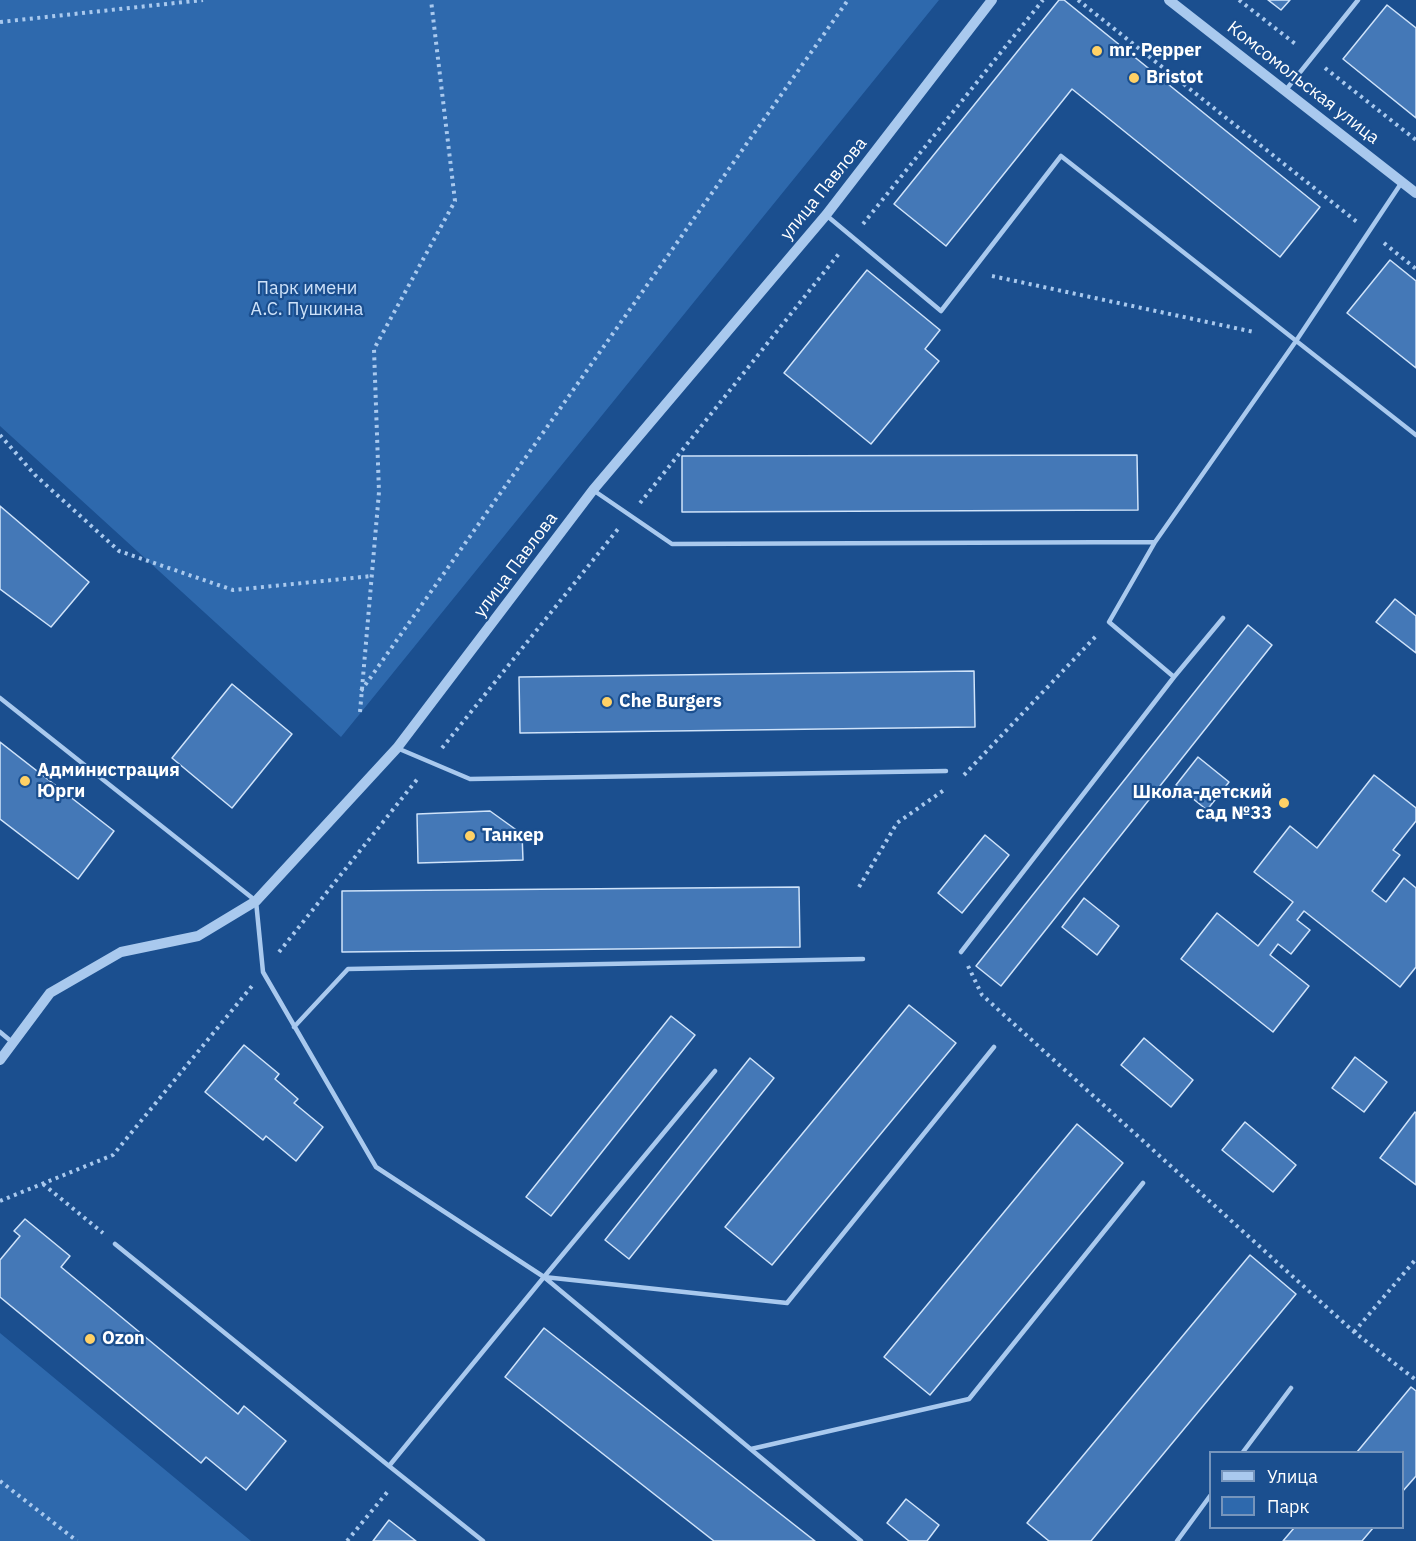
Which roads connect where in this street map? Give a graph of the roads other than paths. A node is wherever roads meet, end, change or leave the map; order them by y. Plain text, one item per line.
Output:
1 (992, 0) edge
2 (1169, 0) edge
3 (1358, 0) edge
4 (1285, 91) junction
5 (1402, 182) junction
6 (1416, 193) edge
7 (826, 215) junction
8 (1296, 341) junction
9 (1416, 435) edge
10 (593, 490) junction
11 (1155, 542) junction
12 (1222, 618) dead end
13 (1174, 677) junction
14 (0, 699) edge
15 (397, 748) junction
16 (946, 771) dead end
17 (256, 901) junction
18 (961, 952) road end
19 (863, 958) dead end
20 (294, 1027) junction
21 (0, 1032) edge
22 (13, 1044) junction
23 (994, 1047) dead end
24 (0, 1060) edge
25 (715, 1071) dead end
26 (1143, 1184) dead end
27 (115, 1244) road end
28 (544, 1277) junction
29 (1292, 1388) dead end
30 (751, 1449) junction
31 (1244, 1451) edge
32 (389, 1466) junction
33 (1209, 1497) edge
34 (483, 1541) edge
35 (861, 1541) edge
36 (1177, 1541) edge

1 - 7 street, улица Павлова
2 - 4 street, Комсомольская улица
3 - 4 lane
4 - 5 street, Комсомольская улица
5 - 6 street, Комсомольская улица
5 - 8 lane
7 - 8 lane
7 - 10 street, улица Павлова
8 - 9 lane
8 - 11 lane
10 - 11 lane
10 - 15 street, улица Павлова
11 - 13 lane
12 - 13 lane
13 - 18 lane
14 - 17 lane
15 - 16 lane
15 - 17 street, улица Павлова
17 - 20 lane
17 - 22 street, улица Павлова
19 - 20 lane
20 - 28 lane
21 - 22 lane
22 - 24 street, улица Павлова
23 - 28 lane
25 - 28 lane
26 - 30 lane
27 - 32 lane
28 - 30 lane
28 - 32 lane
29 - 31 lane
30 - 35 lane
32 - 34 lane
33 - 36 lane

